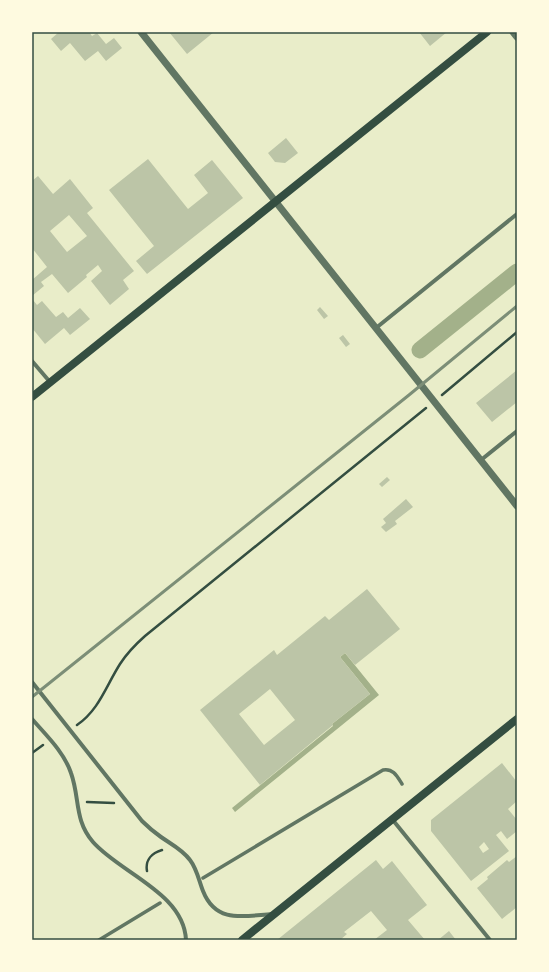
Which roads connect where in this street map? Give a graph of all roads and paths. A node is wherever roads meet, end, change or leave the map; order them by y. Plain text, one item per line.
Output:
1 (141, 32) edge
2 (487, 32) edge
3 (513, 32) edge
4 (517, 37) edge
5 (276, 202) junction
6 (517, 214) edge
7 (376, 328) junction
8 (517, 332) edge
9 (32, 361) edge
10 (50, 383) junction
11 (443, 395) dead end
12 (32, 397) edge
13 (422, 412) dead end
14 (517, 431) edge
15 (481, 460) junction
16 (517, 506) edge
17 (32, 682) edge
18 (32, 719) edge
19 (517, 719) edge
20 (73, 727) dead end
21 (45, 744) dead end
22 (32, 753) edge
23 (402, 784) dead end
24 (85, 797) dead end
25 (86, 809) dead end
26 (392, 819) junction
27 (166, 850) dead end
28 (144, 872) dead end
29 (203, 878) dead end
30 (160, 903) dead end
31 (274, 914) junction
32 (99, 940) edge
33 (186, 940) edge
34 (242, 940) edge
35 (490, 940) edge

1 - 5 street
2 - 5 main road
3 - 4 street
5 - 7 street
5 - 10 main road
6 - 7 street
7 - 15 street
8 - 11 path
9 - 10 street
10 - 12 main road
13 - 20 path
14 - 15 street
15 - 16 street
17 - 31 street
18 - 33 street
19 - 26 main road
21 - 22 path
23 - 29 street
24 - 25 path
26 - 31 main road
26 - 35 street
27 - 28 path
30 - 32 street
31 - 34 main road

